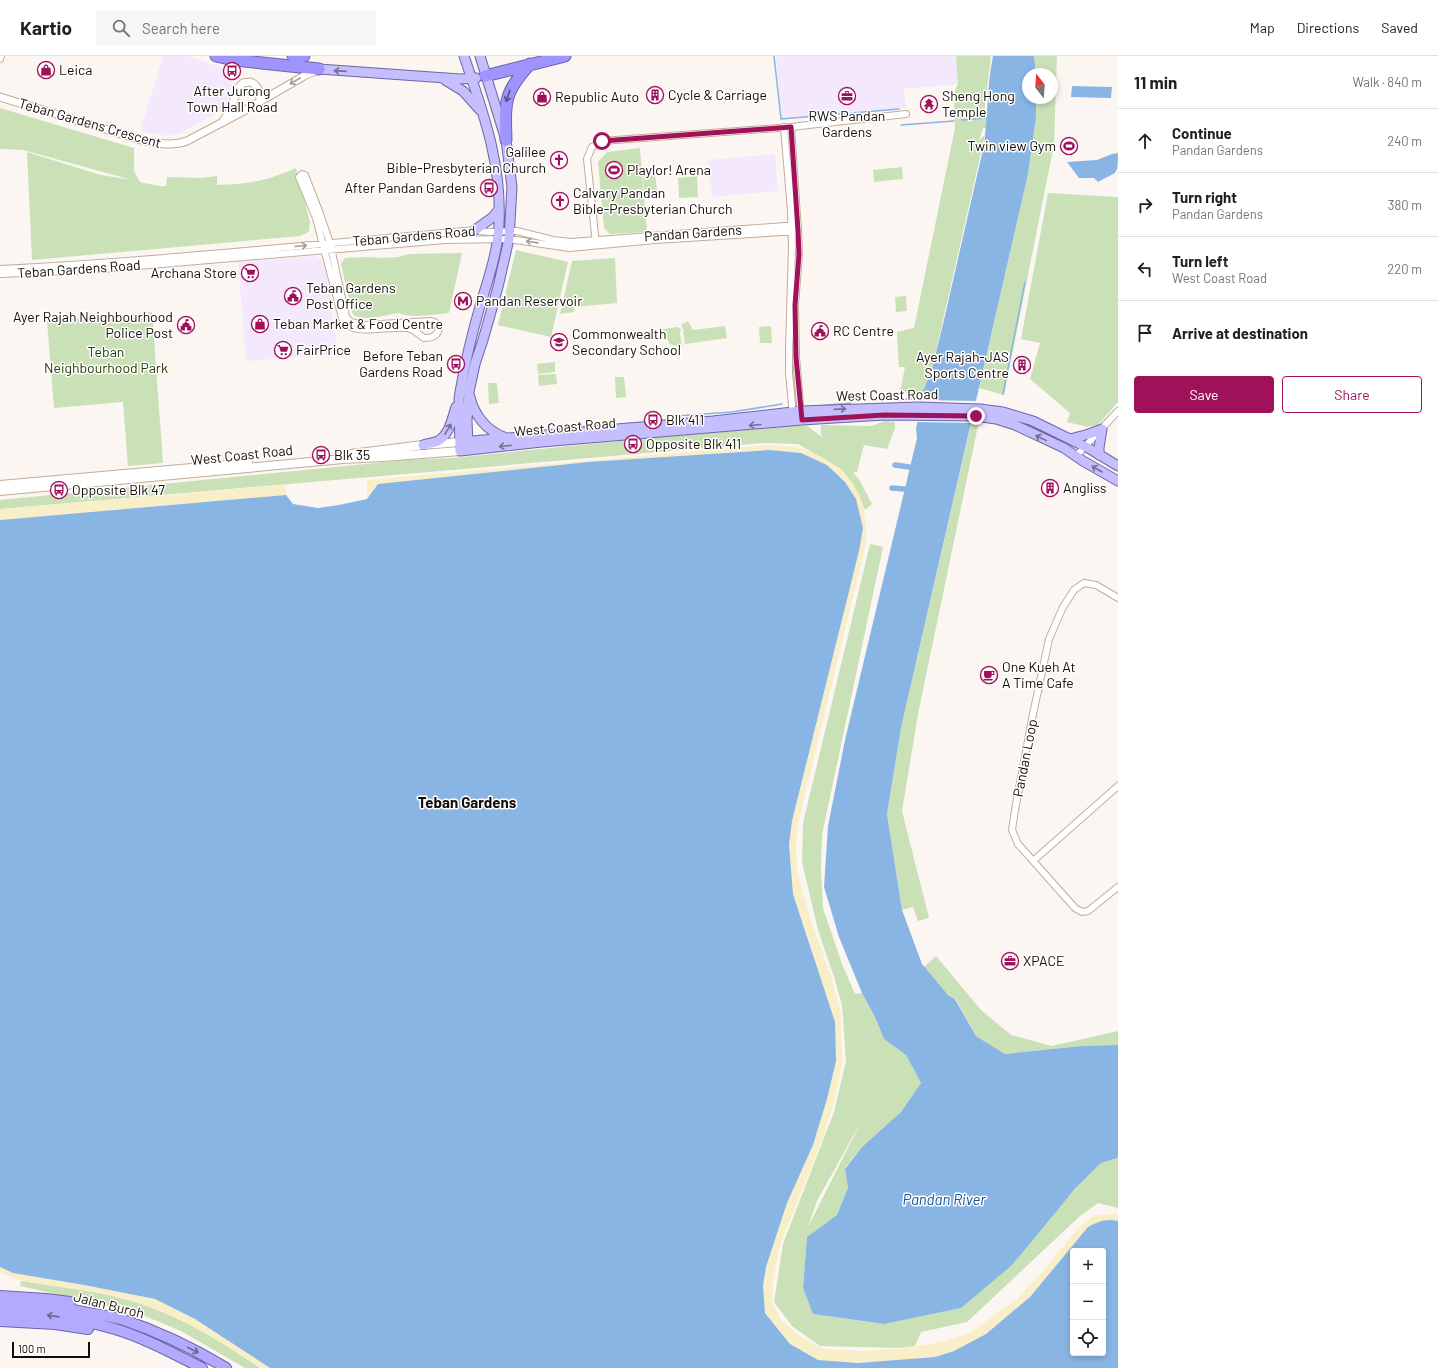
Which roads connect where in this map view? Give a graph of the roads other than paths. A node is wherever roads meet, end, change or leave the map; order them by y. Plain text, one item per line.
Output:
1 (1, 56) edge
2 (216, 56) edge
3 (293, 56) edge
4 (304, 56) edge
5 (464, 56) edge
6 (480, 56) edge
7 (565, 56) edge
8 (0, 59) edge
9 (530, 64) junction
10 (319, 69) junction
11 (485, 76) junction
12 (442, 78) junction
13 (472, 79) junction
14 (0, 97) edge
15 (260, 101) junction
16 (906, 114) dead end
17 (484, 117) junction
18 (223, 121) junction
19 (787, 127) junction
20 (506, 140) junction
21 (499, 209) junction
22 (791, 211) junction
23 (798, 228) junction
24 (791, 229) junction
25 (475, 230) junction
26 (778, 230) junction
27 (498, 235) junction
28 (509, 235) junction
29 (596, 243) junction
30 (792, 246) junction
31 (327, 247) junction
32 (91, 267) junction
33 (0, 270) edge
34 (0, 274) edge
35 (469, 392) junction
36 (459, 400) junction
37 (1118, 411) edge
38 (976, 412) junction
39 (798, 416) junction
40 (1102, 429) junction
41 (508, 438) junction
42 (1070, 438) junction
43 (423, 445) junction
44 (464, 446) junction
45 (1085, 446) junction
46 (1099, 454) junction
47 (1076, 456) junction
48 (1118, 466) edge
49 (1118, 481) edge
50 (0, 485) edge
51 (0, 491) edge
52 (1118, 598) edge
53 (1118, 786) edge
54 (1033, 861) junction
55 (1118, 887) edge
56 (0, 1296) edge
57 (0, 1303) edge
58 (35, 1309) junction
59 (0, 1313) edge
60 (0, 1321) edge
61 (160, 1333) junction
62 (157, 1346) junction
63 (202, 1368) edge
64 (226, 1368) edge

1 - 8 street
2 - 10 highway
3 - 4 highway
5 - 13 main road
6 - 11 main road
7 - 9 highway
9 - 11 highway
9 -> 20 highway
12 -> 10 main road
10 -> 15 street, Teban Gardens Crescent
11 - 13 main road
11 - 20 main road
12 - 13 main road
12 - 17 main road
13 - 17 main road
14 - 18 street, Teban Gardens Crescent
15 - 18 street, Teban Gardens Crescent
15 - 18 street
16 - 19 street
17 - 21 main road
19 - 22 street
19 - 23 street
19 - 29 street
20 - 28 main road
21 - 25 main road
21 - 27 main road
22 - 24 street
22 - 26 street
23 - 24 street, Pandan Gardens
23 - 39 street
24 - 26 street, Pandan Gardens
24 - 30 street
25 - 27 street, Teban Gardens Road
25 - 31 street, Teban Gardens Road
26 - 29 street, Pandan Gardens
26 - 30 street
27 - 28 street, Pandan Gardens
27 - 31 street, Teban Gardens Road
27 - 36 main road
29 -> 28 street, Pandan Gardens
28 - 29 street, Pandan Gardens
28 - 35 main road
30 - 39 street
31 - 31 street
31 - 31 street
31 - 32 street, Teban Gardens Road
32 - 33 street, Teban Gardens Road
32 - 34 street, Teban Gardens Road
35 - 41 main road
35 - 44 main road
43 -> 36 main road
36 - 44 main road
37 - 40 street
38 - 39 main road, West Coast Road
38 - 42 main road, West Coast Road
47 -> 38 main road, West Coast Road
39 - 41 main road, West Coast Road
39 -> 44 main road, West Coast Road
40 - 42 main road
40 - 45 street
40 - 46 main road
41 - 44 main road, West Coast Road
42 - 45 main road, West Coast Road
43 - 44 main road, West Coast Road
43 - 50 main road, West Coast Road
44 - 51 main road, West Coast Road
45 - 46 main road, West Coast Road
45 - 47 street
46 - 48 main road, West Coast Road
49 -> 47 main road, West Coast Road
52 - 54 street, Pandan Loop
53 - 54 street
54 - 55 street, Pandan Loop
56 - 61 highway
57 - 58 highway, Jalan Buroh
58 - 59 highway, Jalan Buroh
58 - 61 highway, Jalan Buroh
62 -> 58 highway, Jalan Buroh
60 - 62 highway
61 -> 64 highway, Jalan Buroh
62 - 63 highway, Jalan Buroh

